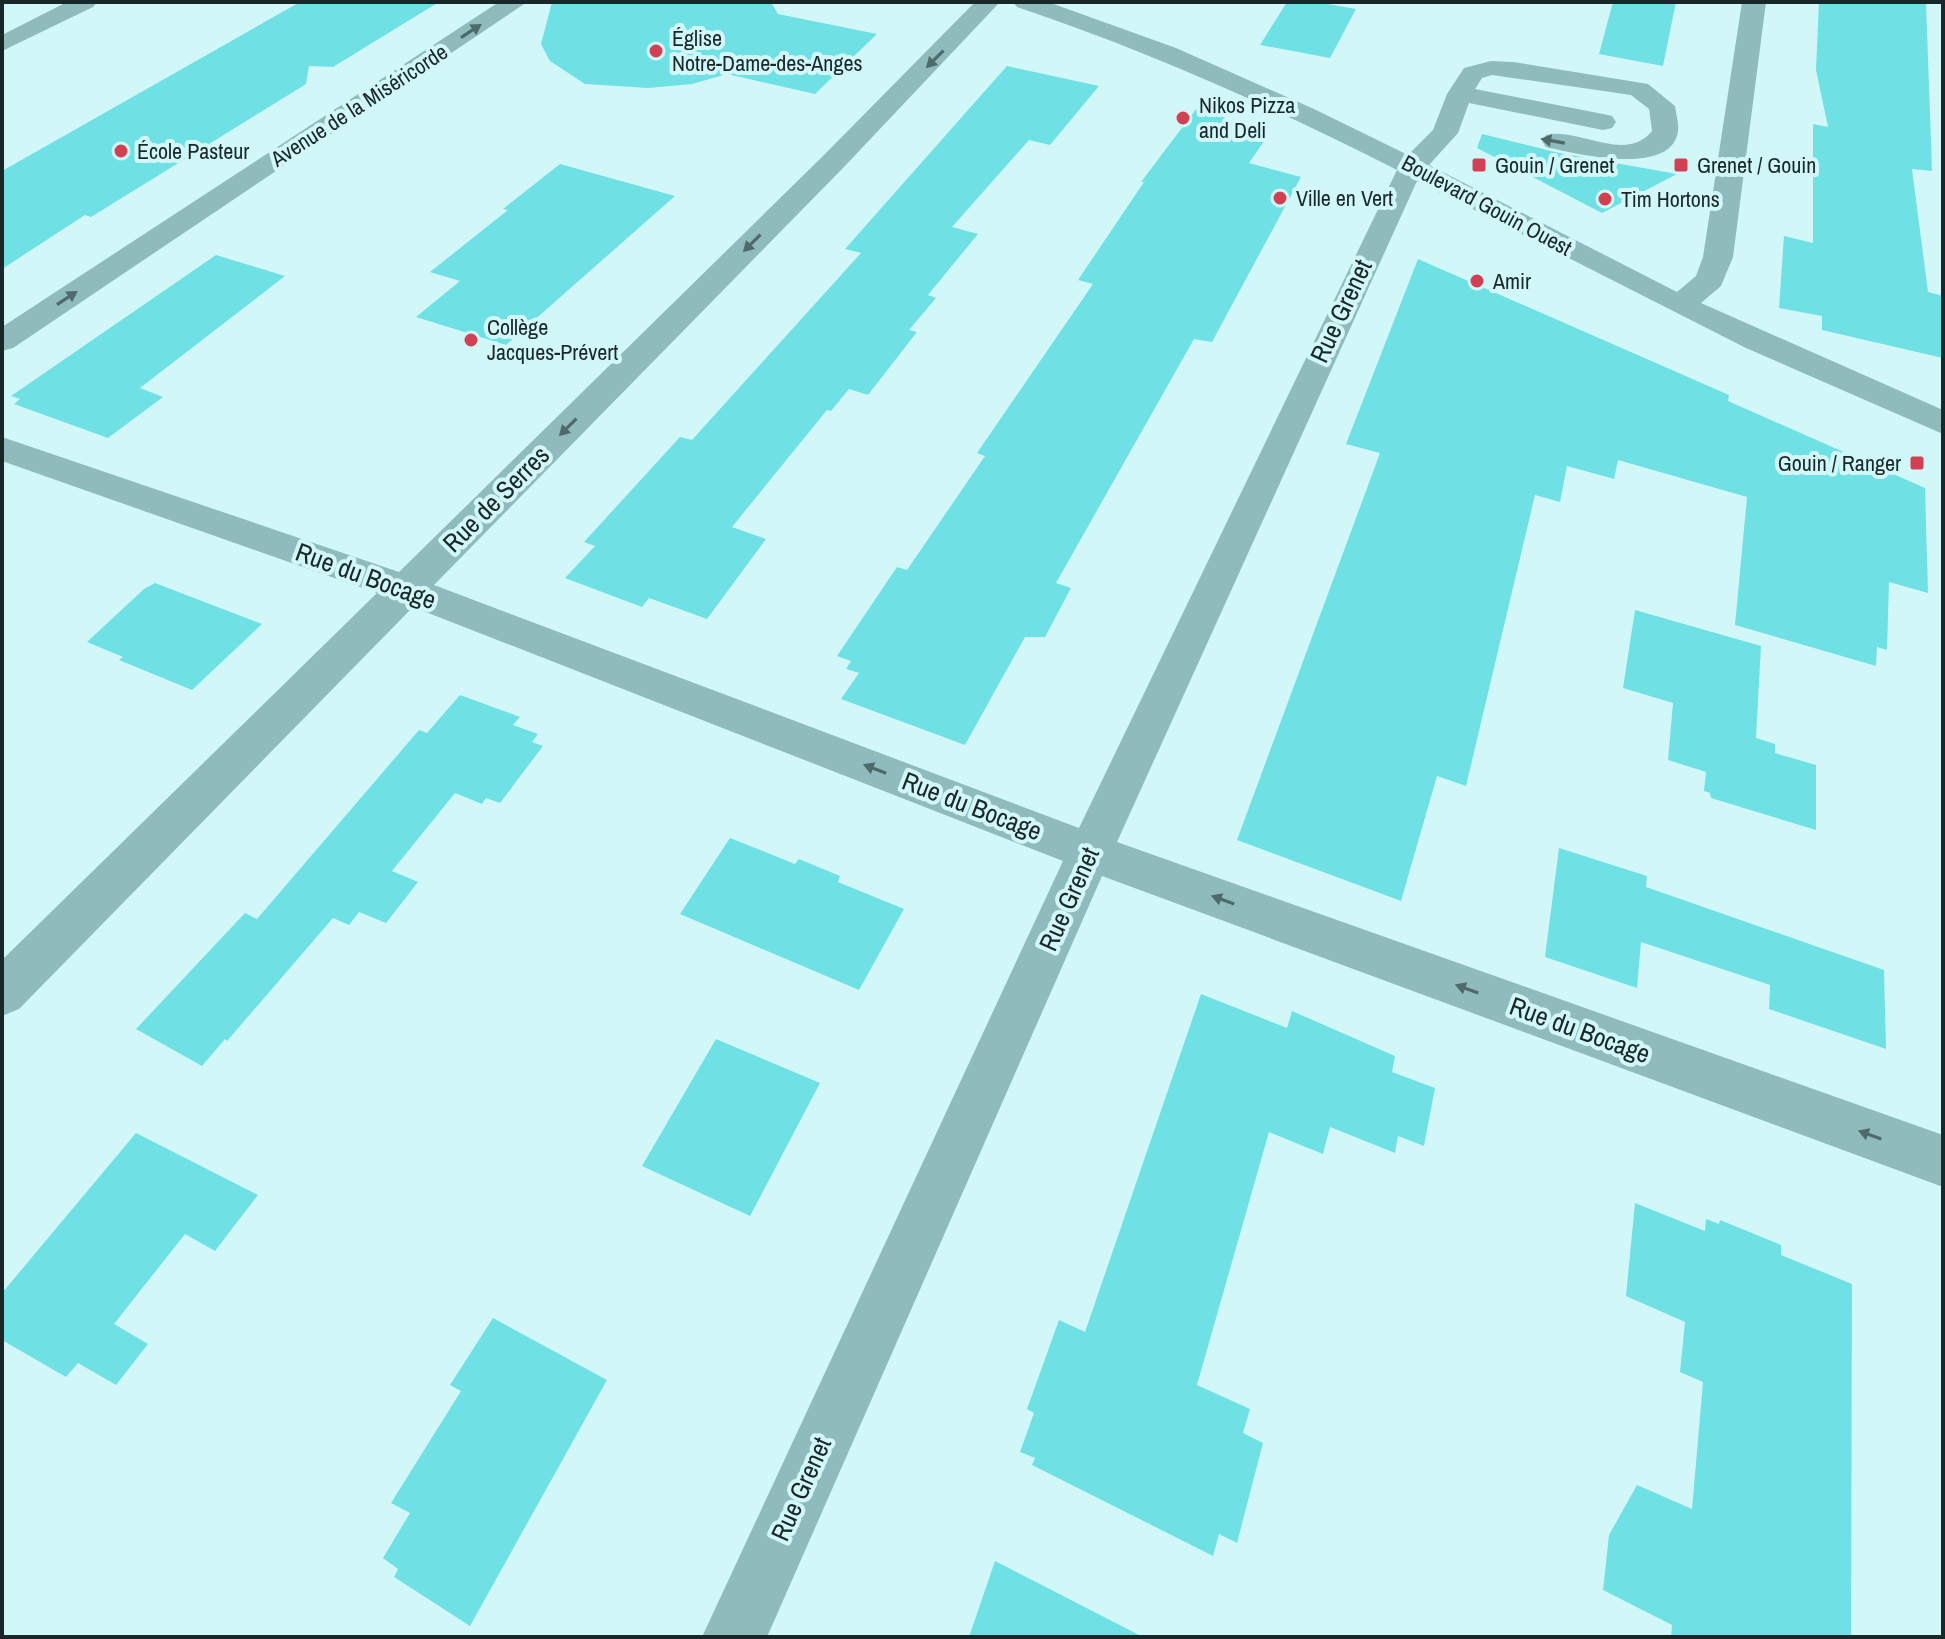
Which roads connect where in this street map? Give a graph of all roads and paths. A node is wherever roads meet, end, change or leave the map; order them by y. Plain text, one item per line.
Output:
1 (85, 2) edge
2 (515, 2) edge
3 (988, 2) edge
4 (1025, 2) edge
5 (1754, 2) edge
6 (2, 44) edge
7 (1460, 94) junction
8 (1603, 122) dead end
9 (1450, 123) junction
10 (1481, 128) dead end
11 (1527, 136) dead end
12 (1413, 166) junction
13 (1680, 305) junction
14 (2, 341) edge
15 (1943, 423) edge
16 (2, 448) edge
17 (406, 589) junction
18 (1090, 852) junction
19 (2, 993) edge
20 (1943, 1161) edge
21 (734, 1637) edge

1 - 6 street
14 -> 2 street, Avenue de la Miséricorde
3 -> 17 street, Rue de Serres
4 - 12 street, Boulevard Gouin Ouest
5 - 13 street
7 - 8 street
7 - 9 street
7 -> 11 street
9 - 10 street
9 - 12 street, Rue Grenet
12 - 13 street, Boulevard Gouin Ouest
12 - 18 street, Rue Grenet
13 - 15 street, Boulevard Gouin Ouest
16 - 17 street, Rue du Bocage
18 -> 17 street, Rue du Bocage
17 - 19 street, Rue de Serres
20 -> 18 street, Rue du Bocage
18 - 21 street, Rue Grenet

